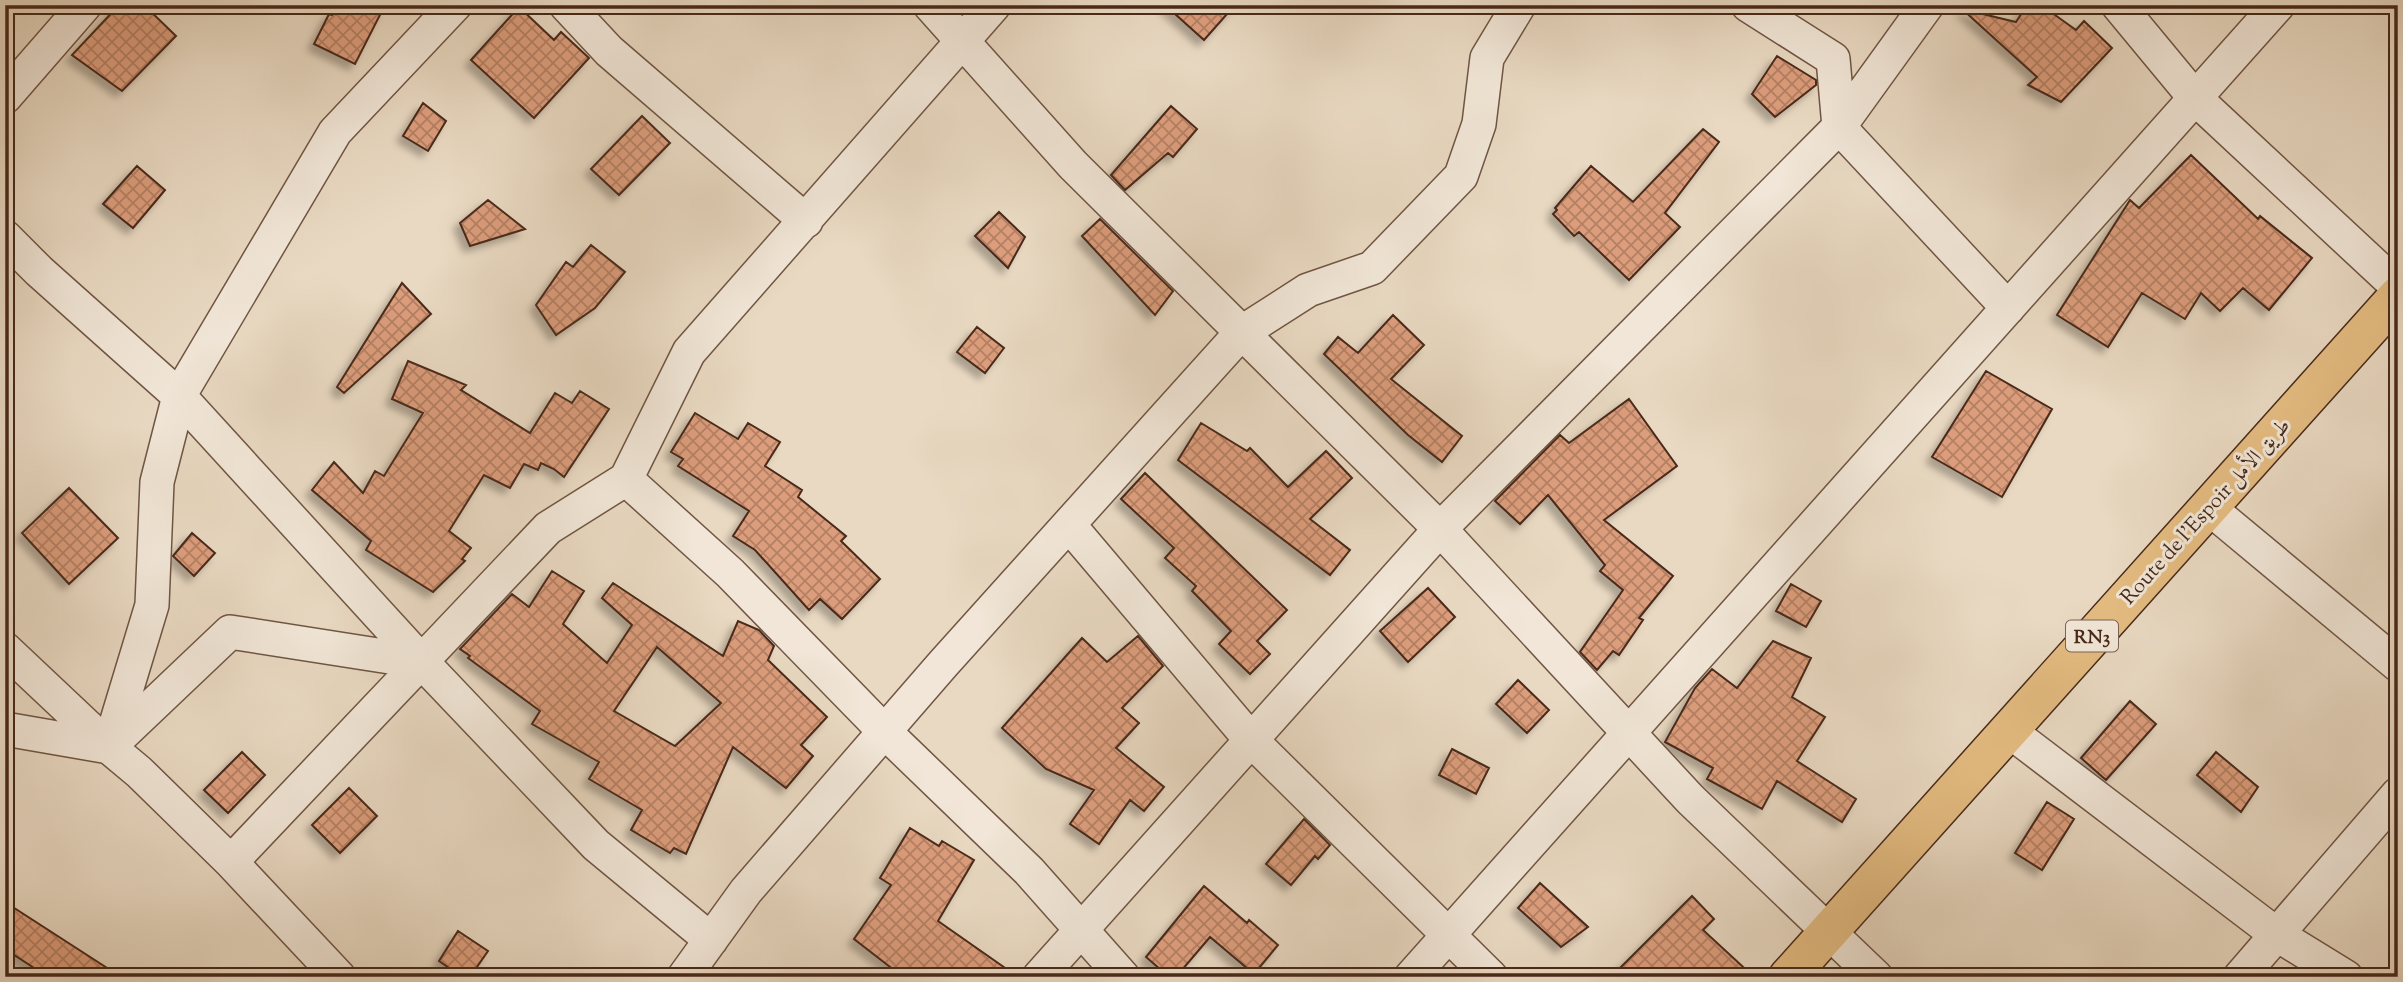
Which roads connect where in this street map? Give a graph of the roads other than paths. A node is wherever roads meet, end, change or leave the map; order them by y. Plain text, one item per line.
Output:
1 (85, 5) edge
2 (456, 5) edge
3 (566, 5) edge
4 (930, 5) edge
5 (994, 5) edge
6 (1519, 5) edge
7 (1748, 5) edge
8 (1927, 5) edge
9 (2118, 5) edge
10 (2278, 5) edge
11 (962, 41) junction
12 (5, 97) edge
13 (2195, 98) junction
14 (1839, 127) junction
15 (806, 221) junction
16 (5, 237) edge
17 (2398, 287) edge
18 (2398, 296) edge
19 (2008, 308) junction
20 (1241, 332) junction
21 (178, 396) junction
22 (626, 479) junction
23 (2208, 507) junction
24 (1069, 525) junction
25 (1440, 529) junction
26 (5, 649) edge
27 (422, 662) junction
28 (2398, 665) edge
29 (5, 729) edge
30 (2008, 730) junction
31 (885, 732) junction
32 (1628, 733) junction
33 (1251, 740) junction
34 (109, 747) junction
35 (2398, 794) edge
36 (231, 862) junction
37 (1082, 929) junction
38 (1828, 932) junction
39 (1449, 934) junction
40 (2276, 934) junction
41 (711, 940) junction
42 (339, 977) edge
43 (684, 977) edge
44 (1040, 977) edge
45 (1124, 977) edge
46 (1411, 977) edge
47 (1491, 977) edge
48 (1788, 977) edge
49 (1876, 977) edge
50 (2240, 977) edge
51 (2346, 977) edge

1 - 12 street
2 - 21 street
3 - 15 street
4 - 11 street
5 - 11 street
6 - 20 street
7 - 14 street
8 - 14 street
9 - 13 street
10 - 13 street
11 - 15 street
11 - 20 street
13 - 17 street
13 - 19 street
14 - 19 street
14 - 25 street
15 - 22 street
16 - 21 street
18 - 23 highway, Route de l’Espoir طريق الأمل / RN3
19 - 32 street
20 - 24 street
20 - 25 street
21 - 27 street
21 - 34 street
22 - 27 street
22 - 31 street
23 - 28 street
23 - 30 highway, Route de l’Espoir طريق الأمل / RN3
24 - 31 street
24 - 33 street
25 - 32 street
25 - 33 street
26 - 34 street
27 - 34 street
27 - 36 street
27 - 41 street
29 - 34 street
30 - 38 highway, Route de l’Espoir طريق الأمل / RN3
30 - 40 street
31 - 37 street
31 - 41 street
32 - 38 street
32 - 39 street
33 - 37 street
33 - 39 street
34 - 36 street
35 - 40 street
36 - 42 street
37 - 44 street
37 - 45 street
38 - 48 highway, Route de l’Espoir طريق الأمل / RN3
38 - 49 street
39 - 46 street
39 - 47 street
40 - 50 street
40 - 51 street
41 - 43 street

